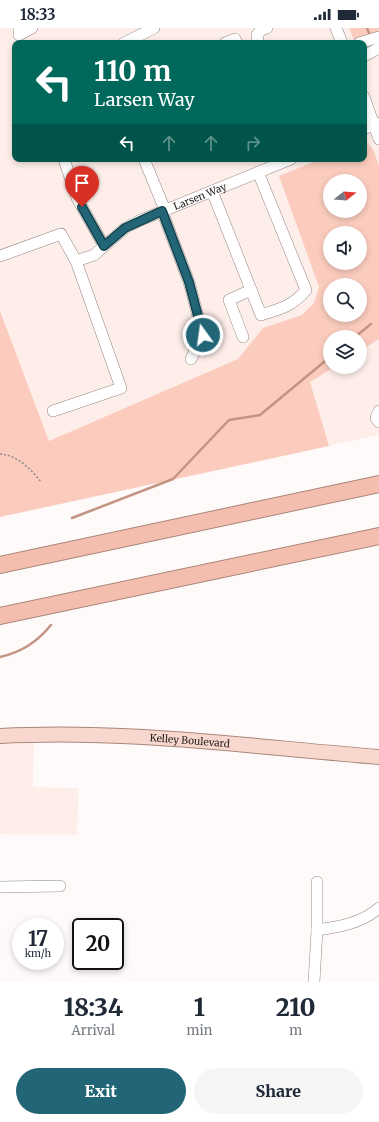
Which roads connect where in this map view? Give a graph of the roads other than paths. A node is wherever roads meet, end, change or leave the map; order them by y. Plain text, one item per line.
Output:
1 (32, 28) edge
2 (154, 28) edge
3 (267, 28) edge
4 (336, 28) edge
5 (19, 35) edge
6 (379, 37) edge
7 (130, 40) edge
8 (258, 40) edge
9 (341, 40) edge
10 (367, 41) edge
11 (379, 48) edge
12 (367, 54) edge
13 (367, 108) edge
14 (372, 126) edge
15 (379, 139) edge
16 (65, 162) edge
17 (145, 162) edge
18 (277, 162) edge
19 (258, 172) junction
20 (212, 191) junction
21 (163, 211) junction
22 (104, 246) junction
23 (0, 256) edge
24 (76, 261) junction
25 (251, 290) junction
26 (243, 338) dead end
27 (191, 359) dead end
28 (54, 410) dead end
29 (379, 411) edge
30 (379, 422) edge
31 (379, 484) edge
32 (379, 536) edge
33 (0, 565) edge
34 (0, 616) edge
35 (0, 736) edge
36 (379, 757) edge
37 (317, 882) dead end
38 (60, 886) dead end
39 (0, 887) edge
40 (379, 908) edge
41 (317, 930) junction
42 (314, 982) edge

1 - 5 street
2 - 7 street
3 - 8 street
4 - 9 street
6 - 10 street
11 - 12 street
13 - 14 street
14 - 15 street
16 - 22 street
17 - 21 street
18 - 19 street, Larsen Way
19 - 20 street, Larsen Way
19 - 25 street
20 - 21 street, Larsen Way
20 - 25 street
21 - 22 street, Larsen Way
21 - 27 street
22 - 24 street, Larsen Way
23 - 24 street
24 - 28 street
25 - 26 street
29 - 30 street
31 - 33 highway
32 - 34 highway
35 - 36 main road, Kelley Boulevard
37 - 41 street
38 - 39 street
40 - 41 street
41 - 42 street

